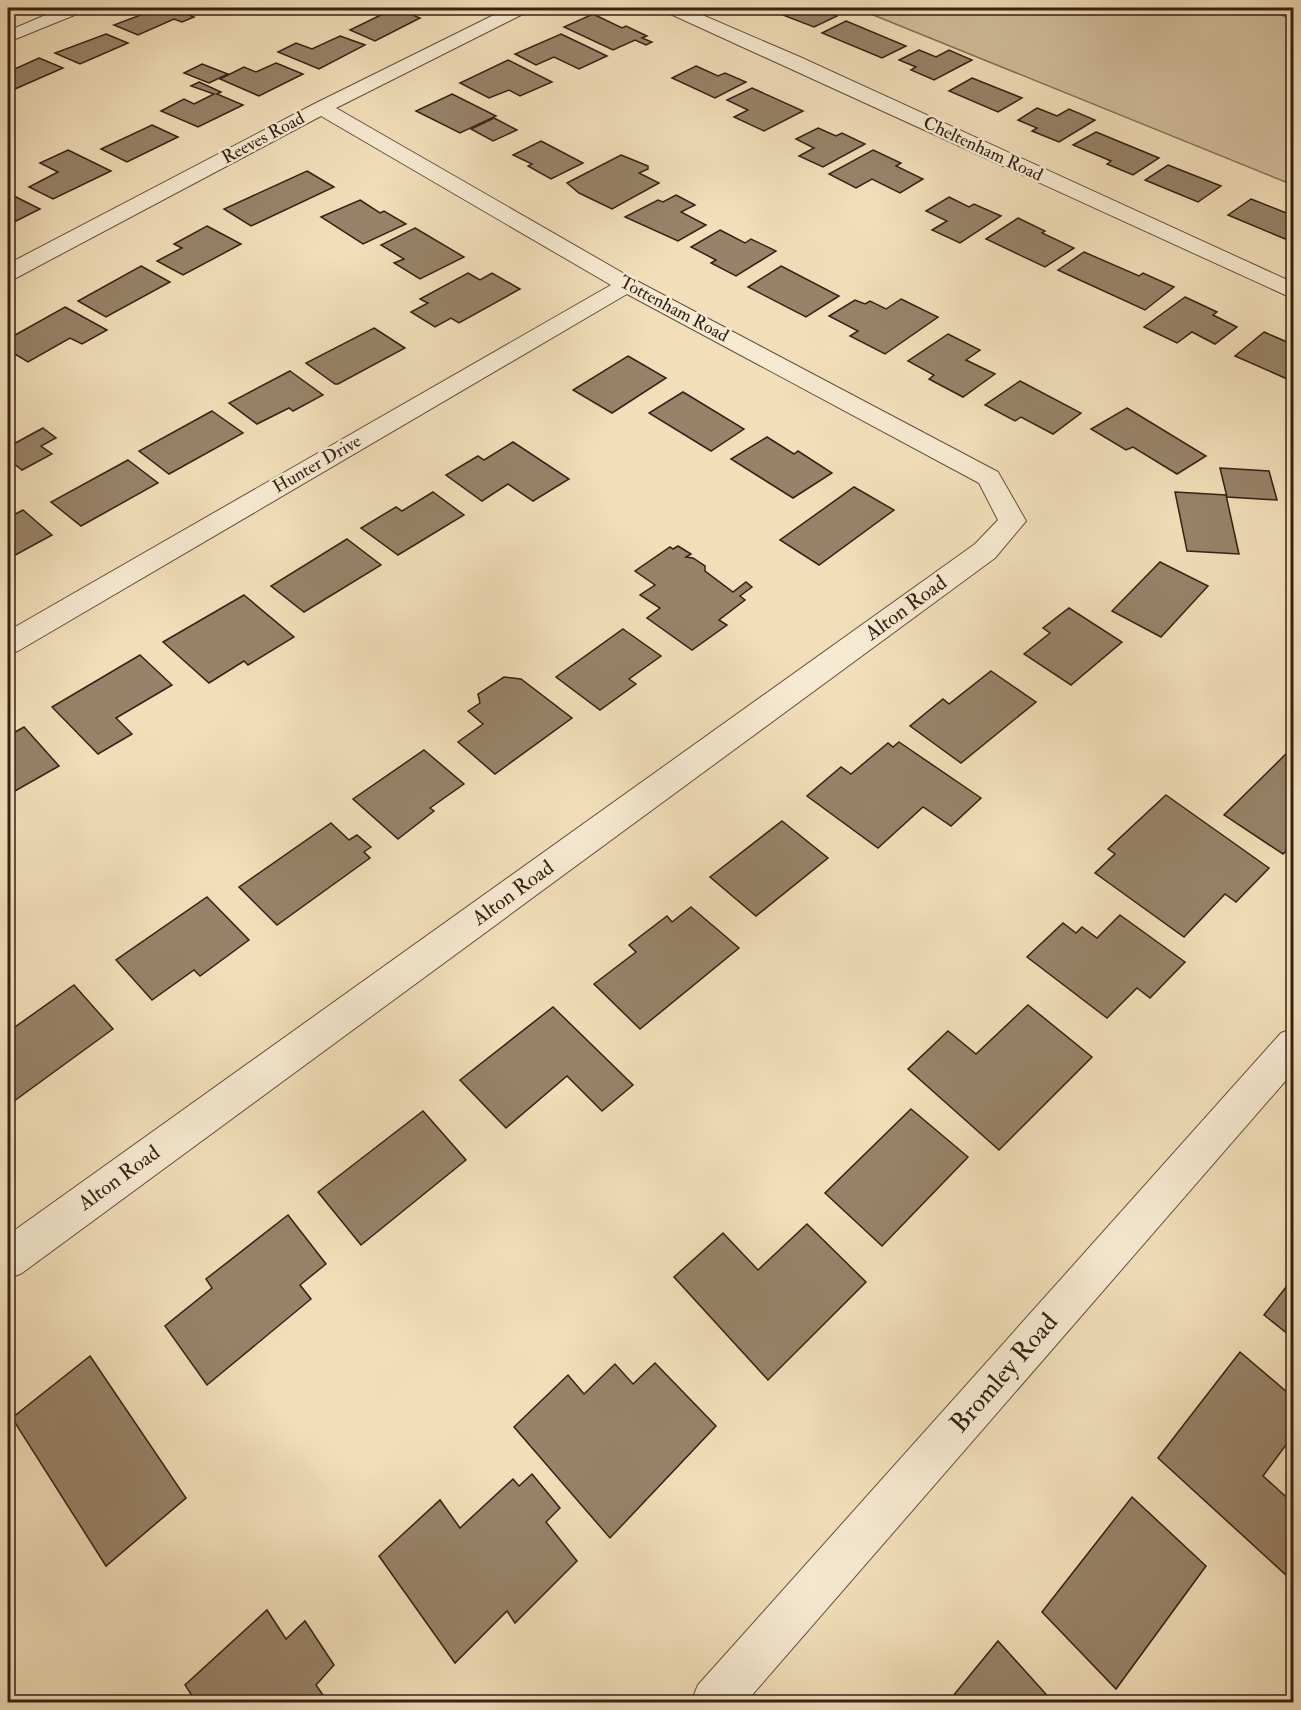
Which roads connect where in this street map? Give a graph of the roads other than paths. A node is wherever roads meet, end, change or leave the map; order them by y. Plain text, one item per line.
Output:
1 (76, 8) edge
2 (521, 8) edge
3 (672, 8) edge
4 (8, 37) edge
5 (321, 108) junction
6 (8, 273) edge
7 (627, 285) junction
8 (1293, 292) edge
9 (1012, 521) joint
10 (8, 644) edge
11 (1293, 1044) edge
12 (8, 1259) edge
13 (715, 1702) edge

1 - 4 street
2 - 5 street, Reeves Road
3 - 8 street, Cheltenham Road
5 - 6 street, Reeves Road
5 - 7 street, Tottenham Road
7 - 9 street, Tottenham Road
7 - 10 street, Hunter Drive
9 - 12 street, Alton Road
11 - 13 street, Bromley Road

